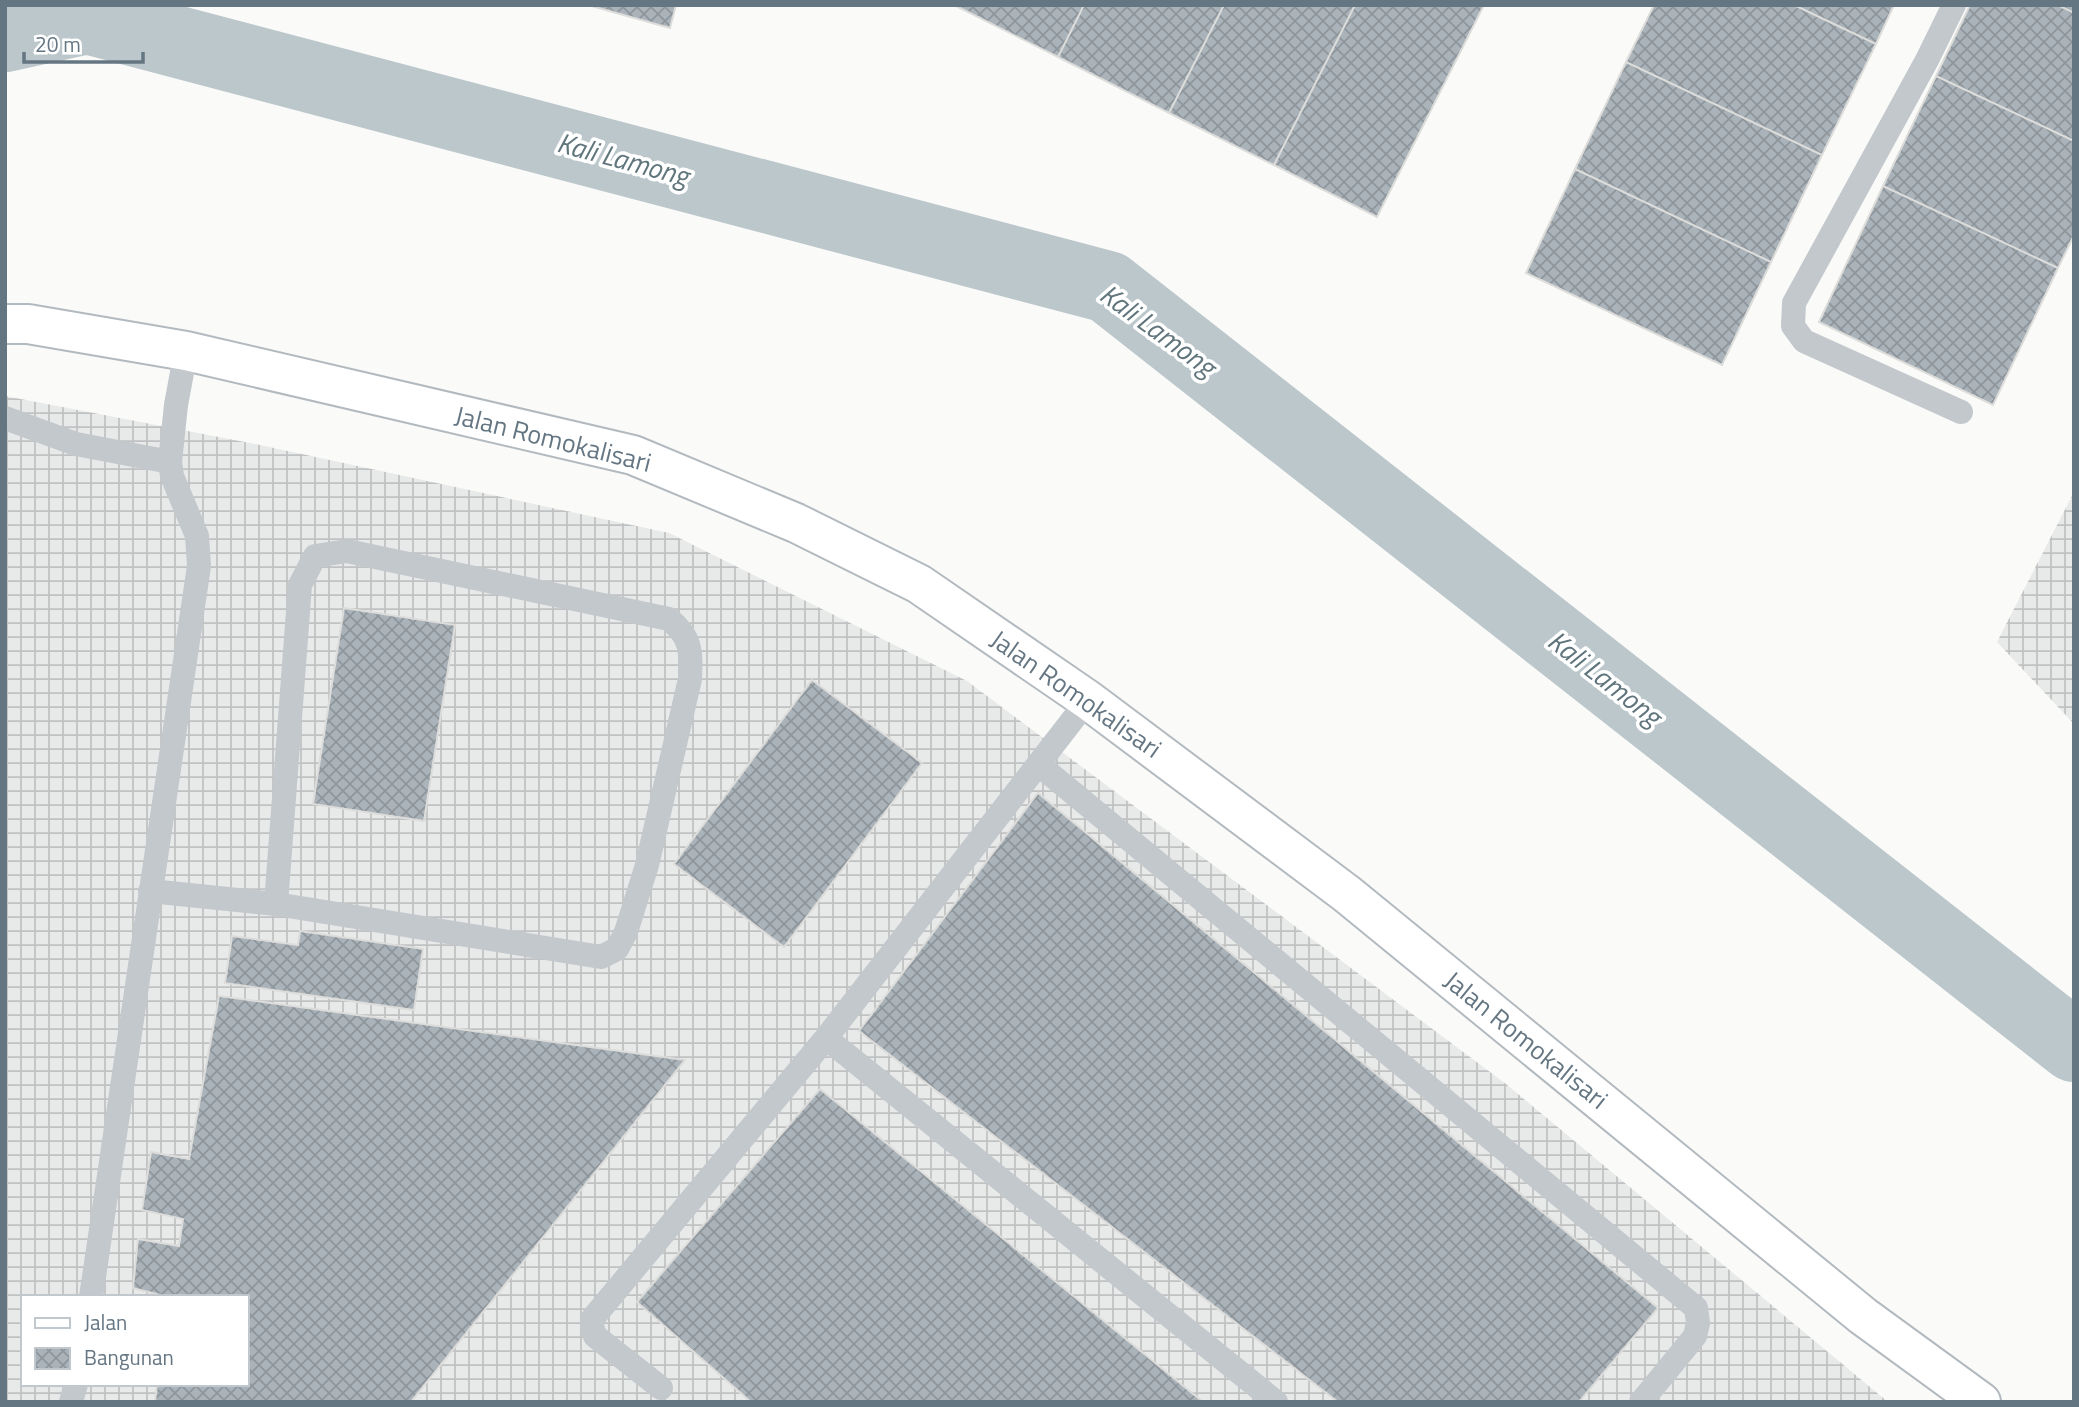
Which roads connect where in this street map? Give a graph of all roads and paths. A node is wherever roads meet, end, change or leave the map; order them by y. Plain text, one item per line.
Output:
1 (1954, 5) edge
2 (5, 324) edge
3 (186, 351) junction
4 (1961, 412) dead end
5 (5, 418) edge
6 (170, 462) junction
7 (1088, 700) junction
8 (1038, 764) junction
9 (150, 891) junction
10 (276, 904) junction
11 (825, 1038) junction
12 (91, 1295) edge
13 (661, 1388) dead end
14 (1276, 1402) edge
15 (1641, 1402) edge
16 (1980, 1402) edge

1 - 4 lane
2 - 3 street, Jalan Romokalisari
3 - 6 lane
3 - 7 street, Jalan Romokalisari
5 - 6 lane
6 - 9 lane
7 - 8 lane
7 - 16 street, Jalan Romokalisari
8 - 11 lane
8 - 15 lane
9 - 10 lane
9 - 12 lane
10 - 10 lane
11 - 13 lane
11 - 14 lane

